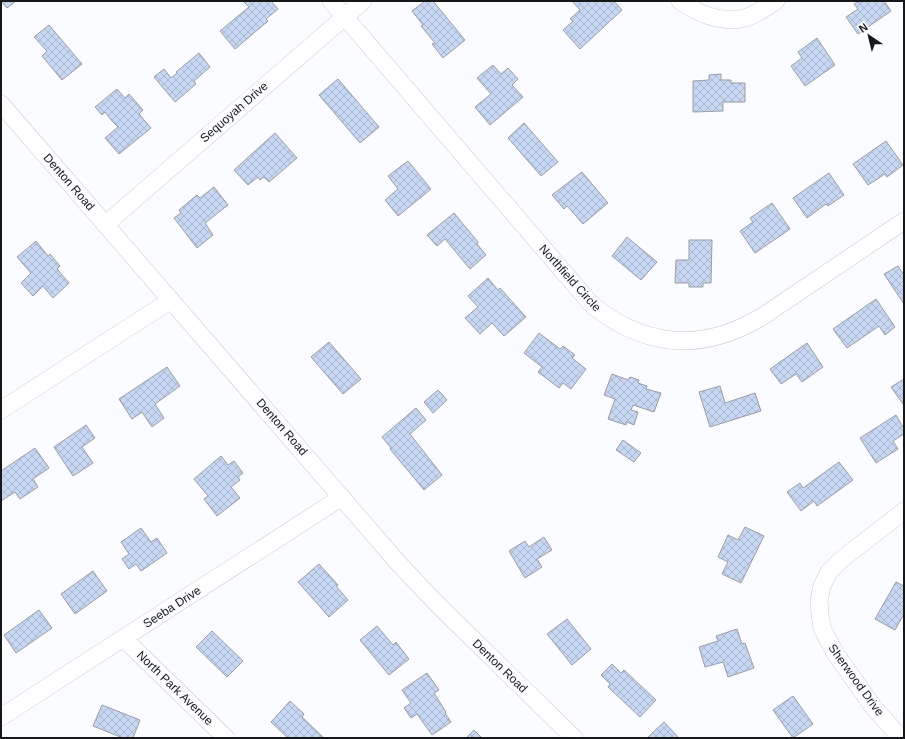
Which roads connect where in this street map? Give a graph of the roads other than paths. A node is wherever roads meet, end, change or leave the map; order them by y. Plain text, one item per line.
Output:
1 (331, 1) edge
2 (363, 1) edge
3 (680, 1) edge
4 (776, 1) edge
5 (345, 17) junction
6 (1, 104) edge
7 (904, 221) edge
8 (106, 224) junction
9 (172, 300) junction
10 (1, 410) edge
11 (342, 497) junction
12 (904, 511) edge
13 (123, 638) junction
14 (1, 717) edge
15 (226, 738) edge
16 (574, 738) edge
17 (901, 738) edge

1 - 5 street, Northfield Circle
2 - 5 street, Sequoyah Drive
3 - 4 street
5 - 7 street, Northfield Circle
5 - 8 street, Sequoyah Drive
6 - 8 street, Denton Road
8 - 9 street, Denton Road
9 - 10 street
9 - 11 street, Denton Road
11 - 13 street, Seeba Drive
11 - 16 street, Denton Road
12 - 17 street, Sherwood Drive
13 - 14 street, Seeba Drive
13 - 15 street, North Park Avenue

